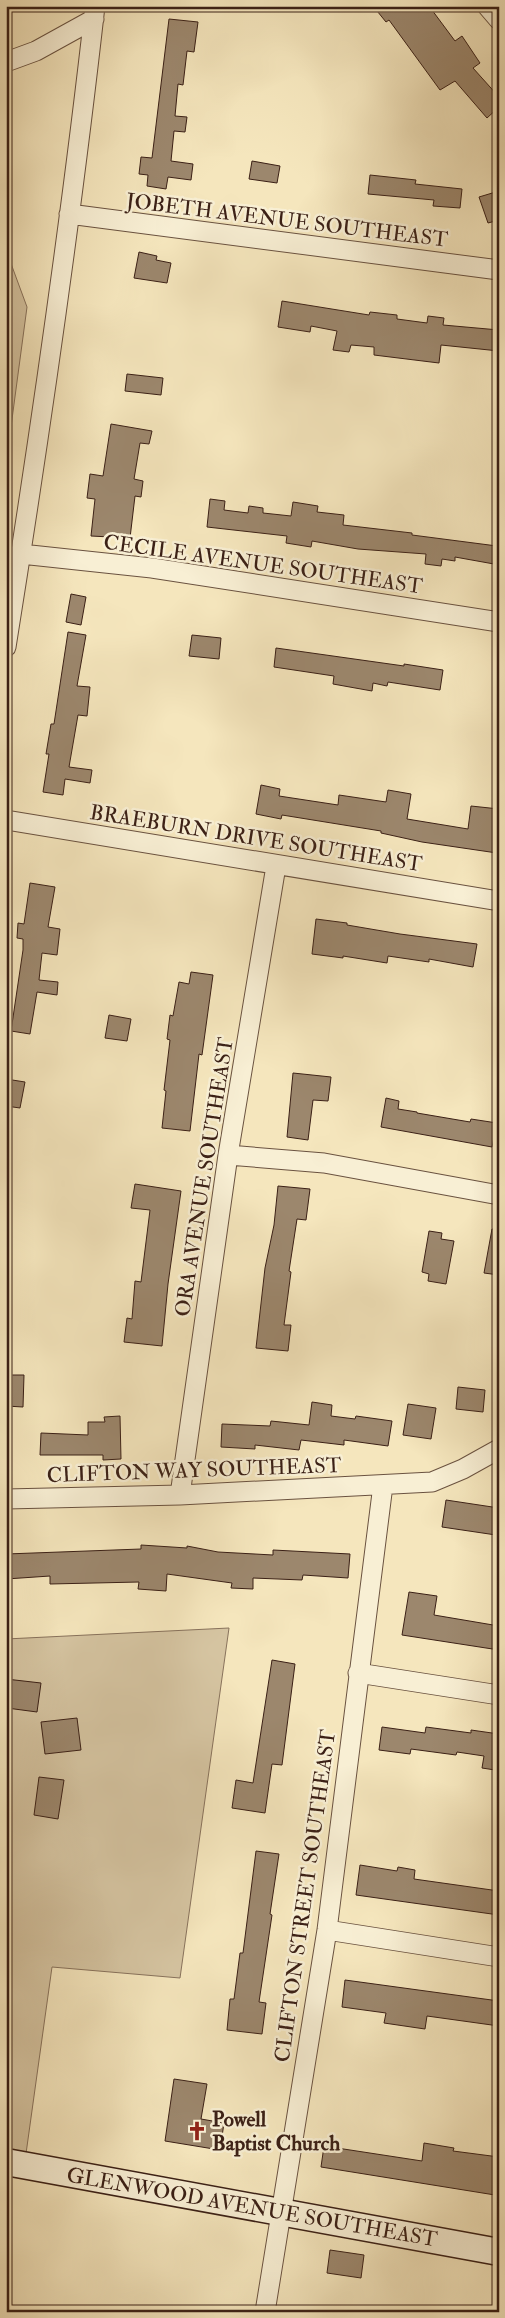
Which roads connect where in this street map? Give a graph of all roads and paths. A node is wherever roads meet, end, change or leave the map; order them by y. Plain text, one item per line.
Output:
1 (487, 6) edge
2 (94, 13) edge
3 (499, 20) edge
4 (6, 62) edge
5 (69, 214) junction
6 (499, 270) edge
7 (21, 554) junction
8 (499, 622) edge
9 (6, 647) edge
10 (6, 820) edge
11 (276, 866) junction
12 (499, 901) edge
13 (228, 1155) junction
14 (499, 1195) edge
15 (499, 1448) edge
16 (383, 1485) junction
17 (180, 1495) junction
18 (6, 1499) edge
19 (358, 1673) junction
20 (499, 1695) edge
21 (327, 1930) junction
22 (499, 1957) edge
23 (6, 2162) edge
24 (280, 2212) junction
25 (499, 2252) edge
26 (265, 2312) edge

1 - 3 street
2 - 4 street
2 - 5 street
5 - 6 street, JOBETH AVENUE SOUTHEAST
5 - 7 street
7 - 8 street, CECILE AVENUE SOUTHEAST
7 - 9 street
10 - 11 street, BRAEBURN DRIVE SOUTHEAST
11 - 12 street, BRAEBURN DRIVE SOUTHEAST
11 - 13 street, ORA AVENUE SOUTHEAST
13 - 14 street
13 - 17 street, ORA AVENUE SOUTHEAST
15 - 16 street, CLIFTON WAY SOUTHEAST
16 - 17 street, CLIFTON WAY SOUTHEAST
16 - 19 street, CLIFTON STREET SOUTHEAST
17 - 18 street, CLIFTON WAY SOUTHEAST
19 - 20 street
19 - 21 street, CLIFTON STREET SOUTHEAST
21 - 22 street
21 - 24 street, CLIFTON STREET SOUTHEAST
23 - 24 main road, GLENWOOD AVENUE SOUTHEAST
24 - 25 main road, GLENWOOD AVENUE SOUTHEAST
24 - 26 street, CLIFTON STREET SOUTHEAST

